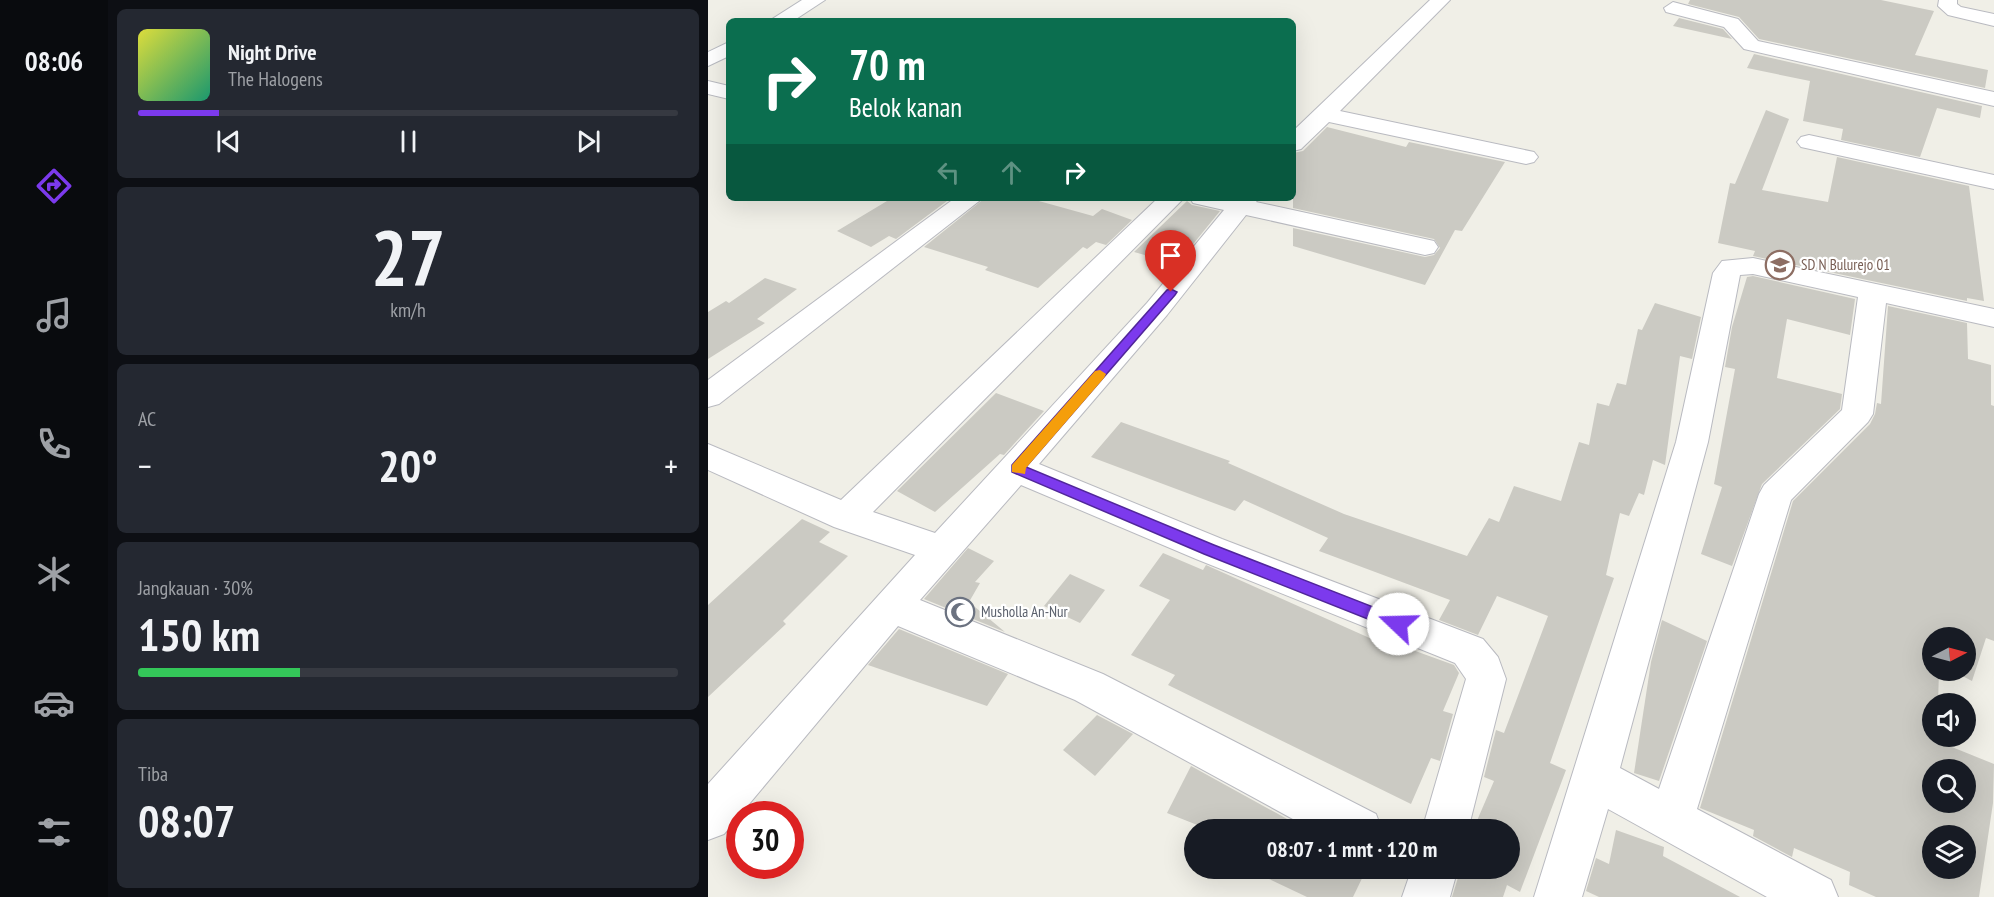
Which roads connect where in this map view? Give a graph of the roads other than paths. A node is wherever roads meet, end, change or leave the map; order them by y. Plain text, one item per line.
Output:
1 (816, 0) edge
2 (1441, 0) edge
3 (1948, 0) edge
4 (1672, 8) dead end
5 (784, 18) edge
6 (1994, 20) edge
7 (708, 87) edge
8 (726, 92) edge
9 (1994, 99) edge
10 (1323, 114) junction
11 (1296, 141) edge
12 (1809, 142) dead end
13 (1526, 157) dead end
14 (1994, 182) edge
15 (967, 201) edge
16 (1169, 201) edge
17 (1244, 202) edge
18 (1425, 247) dead end
19 (1873, 292) junction
20 (1994, 318) edge
21 (708, 396) edge
22 (708, 456) edge
23 (1017, 469) junction
24 (846, 517) junction
25 (942, 550) junction
26 (892, 606) junction
27 (1595, 778) junction
28 (708, 818) edge
29 (1339, 819) edge
30 (1448, 819) edge
31 (1671, 820) junction
32 (1431, 879) edge
33 (1426, 897) edge
34 (1558, 897) edge
35 (1814, 897) edge

1 - 5 street
2 - 10 street
3 - 6 street
4 - 9 street
7 - 8 street
10 - 11 street
10 - 13 street
12 - 14 street
15 - 21 street
16 - 24 street
17 - 18 street
17 - 23 street
19 - 20 street
19 - 27 street
19 - 31 street
22 - 24 street
23 - 25 street
23 - 30 street
24 - 25 street
25 - 26 street
26 - 28 street
26 - 29 street
27 - 31 street
27 - 34 street
31 - 35 street
32 - 33 street

